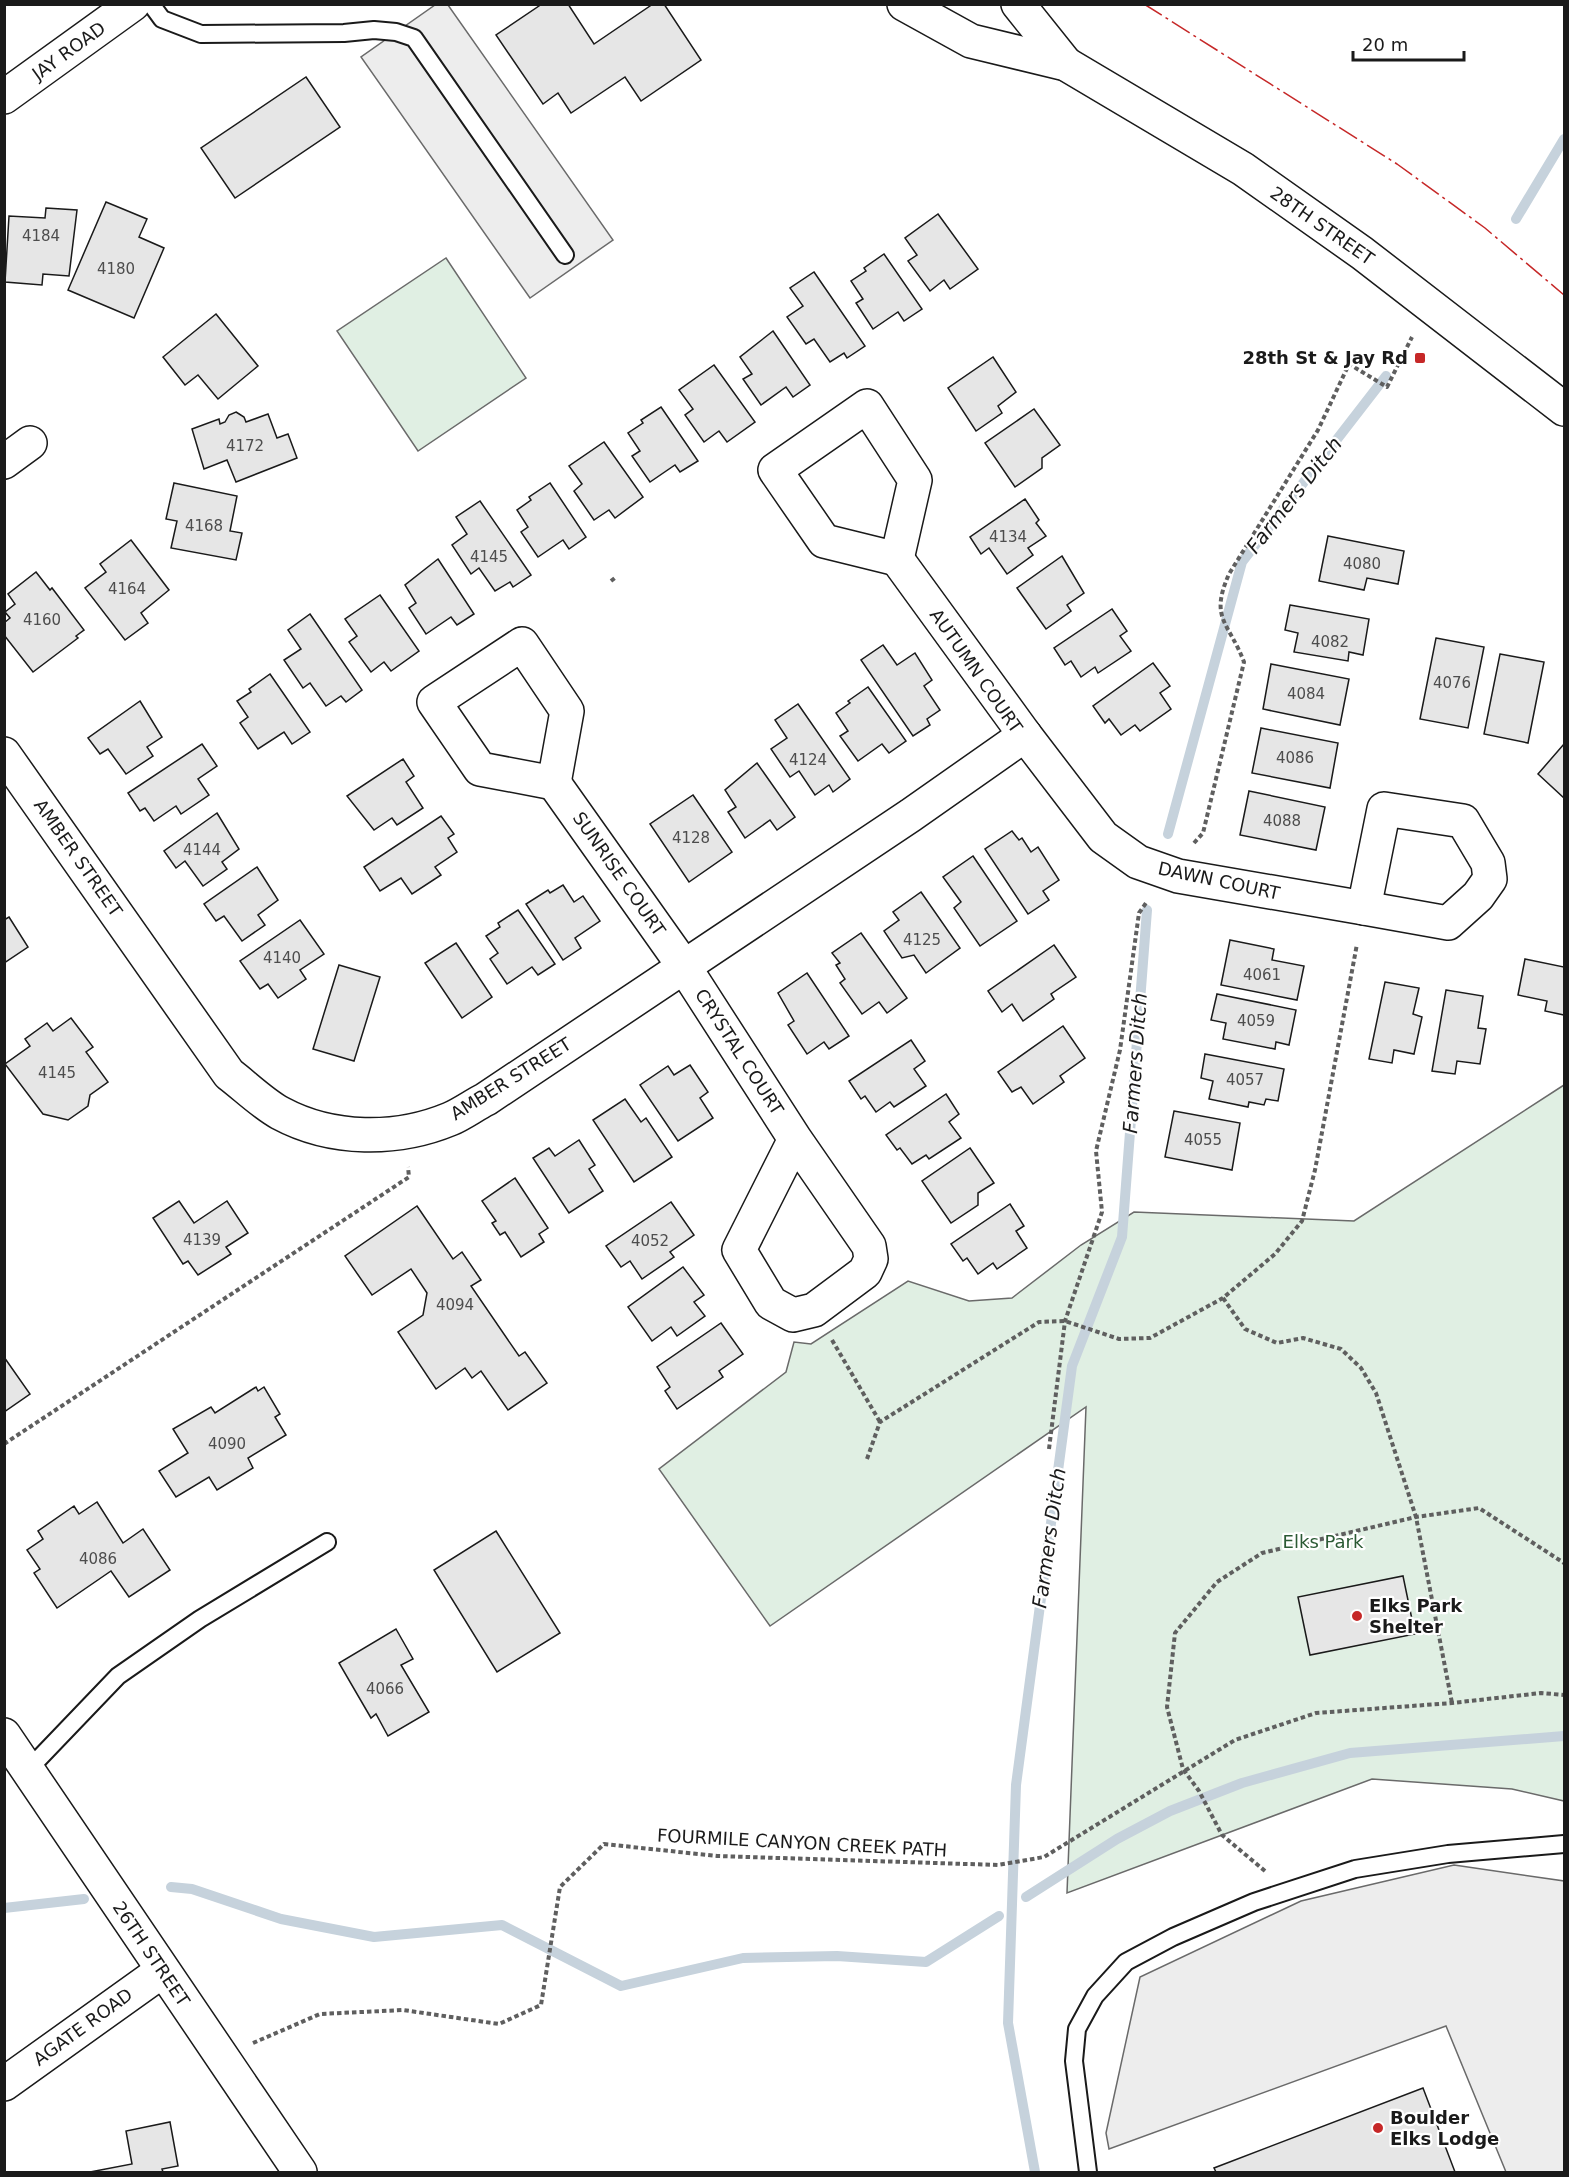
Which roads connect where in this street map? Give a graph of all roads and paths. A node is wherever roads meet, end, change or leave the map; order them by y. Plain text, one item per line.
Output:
1 (133, 4) edge
2 (151, 4) edge
3 (904, 4) edge
4 (1018, 4) edge
5 (1066, 64) junction
6 (4, 97) edge
7 (565, 255) dead end
8 (1429, 304) junction
9 (1564, 409) edge
10 (897, 560) junction
11 (616, 577) dead end
12 (611, 581) dead end
13 (1025, 735) junction
14 (4, 754) edge
15 (554, 783) junction
16 (887, 830) joint
17 (1168, 873) junction
18 (1364, 908) joint
19 (683, 965) junction
20 (405, 1134) junction
21 (795, 1139) junction
22 (1223, 1298) junction
23 (814, 1310) junction
24 (1065, 1322) junction
25 (880, 1422) junction
26 (4, 1444) edge
27 (1048, 1449) dead end
28 (867, 1459) dead end
29 (1416, 1517) junction
30 (327, 1542) dead end
31 (1564, 1563) edge
32 (1564, 1695) edge
33 (1452, 1703) junction
34 (4, 1735) edge
35 (1183, 1769) junction
36 (27, 1771) junction
37 (1564, 1844) edge
38 (1288, 1891) junction
39 (162, 1971) junction
40 (221, 2056) junction
41 (4, 2084) edge
42 (300, 2172) edge
43 (1088, 2172) edge

1 - 6 main road, JAY ROAD
2 - 7 lane
3 - 5 main road, 28TH STREET
4 - 5 main road, 28TH STREET
5 - 8 main road, 28TH STREET
8 - 9 main road, 28TH STREET
8 - 17 path
10 - 10 main road
10 - 13 main road, AUTUMN COURT
11 - 12 path
13 - 16 main road, AUTUMN COURT
13 - 17 main road, DAWN COURT
14 - 20 main road, AMBER STREET
15 - 15 main road
15 - 19 main road, SUNRISE COURT
16 - 19 main road, AMBER STREET
17 - 18 main road, DAWN COURT
17 - 24 path
18 - 22 path
19 - 20 main road, AMBER STREET
19 - 21 main road, CRYSTAL COURT
20 - 26 path
21 - 23 main road, CRYSTAL COURT
21 - 23 main road
22 - 24 path
22 - 29 path
23 - 25 path
24 - 25 path
24 - 27 path
25 - 28 path
29 - 31 path
29 - 33 path
29 - 35 path
30 - 36 lane
32 - 33 path
33 - 35 path
34 - 36 main road, 26TH STREET
35 - 38 path
35 - 40 path, FOURMILE CANYON CREEK PATH
36 - 39 main road, 26TH STREET
37 - 38 lane
38 - 43 lane
39 - 40 main road, 26TH STREET
39 - 41 main road, AGATE ROAD
40 - 42 main road, 26TH STREET

